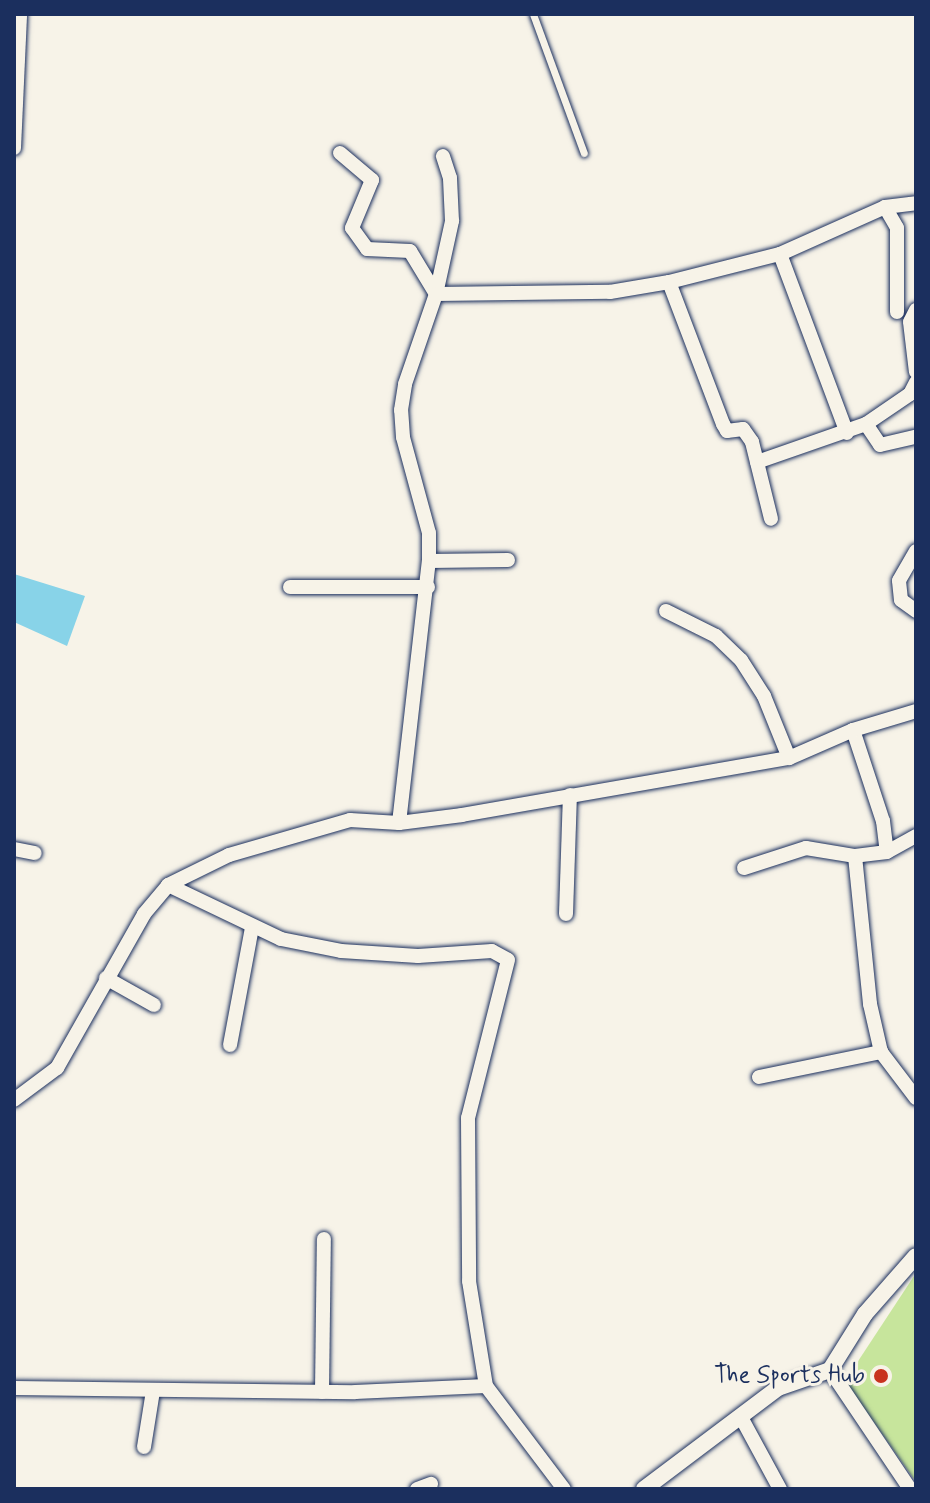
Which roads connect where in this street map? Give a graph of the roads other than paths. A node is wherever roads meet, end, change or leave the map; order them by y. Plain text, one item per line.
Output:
1 (20, 14) edge
2 (533, 14) edge
3 (15, 116) edge
4 (14, 148) edge
5 (340, 153) dead end
6 (584, 153) dead end
7 (443, 156) dead end
8 (916, 203) edge
9 (885, 207) junction
10 (780, 254) junction
11 (669, 282) junction
12 (436, 294) junction
13 (916, 310) edge
14 (897, 312) dead end
15 (916, 372) edge
16 (916, 382) edge
17 (866, 424) junction
18 (847, 433) junction
19 (916, 437) edge
20 (757, 462) junction
21 (771, 519) dead end
22 (916, 551) edge
23 (508, 560) dead end
24 (429, 561) junction
25 (290, 587) dead end
26 (428, 587) junction
27 (666, 611) dead end
28 (916, 611) edge
29 (916, 711) edge
30 (853, 730) junction
31 (789, 758) junction
32 (570, 795) junction
33 (399, 823) junction
34 (916, 836) edge
35 (14, 849) edge
36 (887, 852) junction
37 (35, 853) dead end
38 (855, 856) junction
39 (744, 868) dead end
40 (168, 885) junction
41 (566, 914) dead end
42 (252, 927) junction
43 (106, 978) junction
44 (154, 1005) dead end
45 (230, 1045) dead end
46 (881, 1052) junction
47 (759, 1077) dead end
48 (916, 1098) edge
49 (14, 1100) edge
50 (324, 1239) dead end
51 (913, 1266) edge
52 (830, 1370) junction
53 (486, 1386) junction
54 (14, 1388) edge
55 (153, 1391) junction
56 (322, 1392) junction
57 (742, 1419) junction
58 (144, 1447) dead end
59 (564, 1489) edge
60 (644, 1489) edge
61 (780, 1489) edge
62 (910, 1489) edge

1 - 3 street
2 - 6 lane
3 - 4 street
5 - 12 street
7 - 12 street
8 - 9 street
9 - 10 street
9 - 14 street
10 - 11 street
10 - 18 street
11 - 12 street
11 - 20 street
12 - 24 street
13 - 15 street
16 - 17 street
17 - 18 street
17 - 19 street
18 - 20 street
20 - 21 street
22 - 28 street
23 - 24 street
24 - 26 street
25 - 26 street
26 - 33 street
27 - 31 street
29 - 30 street
30 - 31 street
30 - 36 street
31 - 32 street
32 - 33 street
32 - 41 street
33 - 40 street
34 - 36 street
35 - 37 street
36 - 38 street
38 - 39 street
38 - 46 street
40 - 42 street
40 - 43 street
42 - 45 street
42 - 53 street
43 - 44 street
43 - 49 street
46 - 47 street
46 - 48 street
50 - 56 street
51 - 52 street
52 - 57 street
52 - 62 street
53 - 56 street
53 - 59 street
54 - 55 street
55 - 56 street
55 - 58 street
57 - 60 street
57 - 61 street

